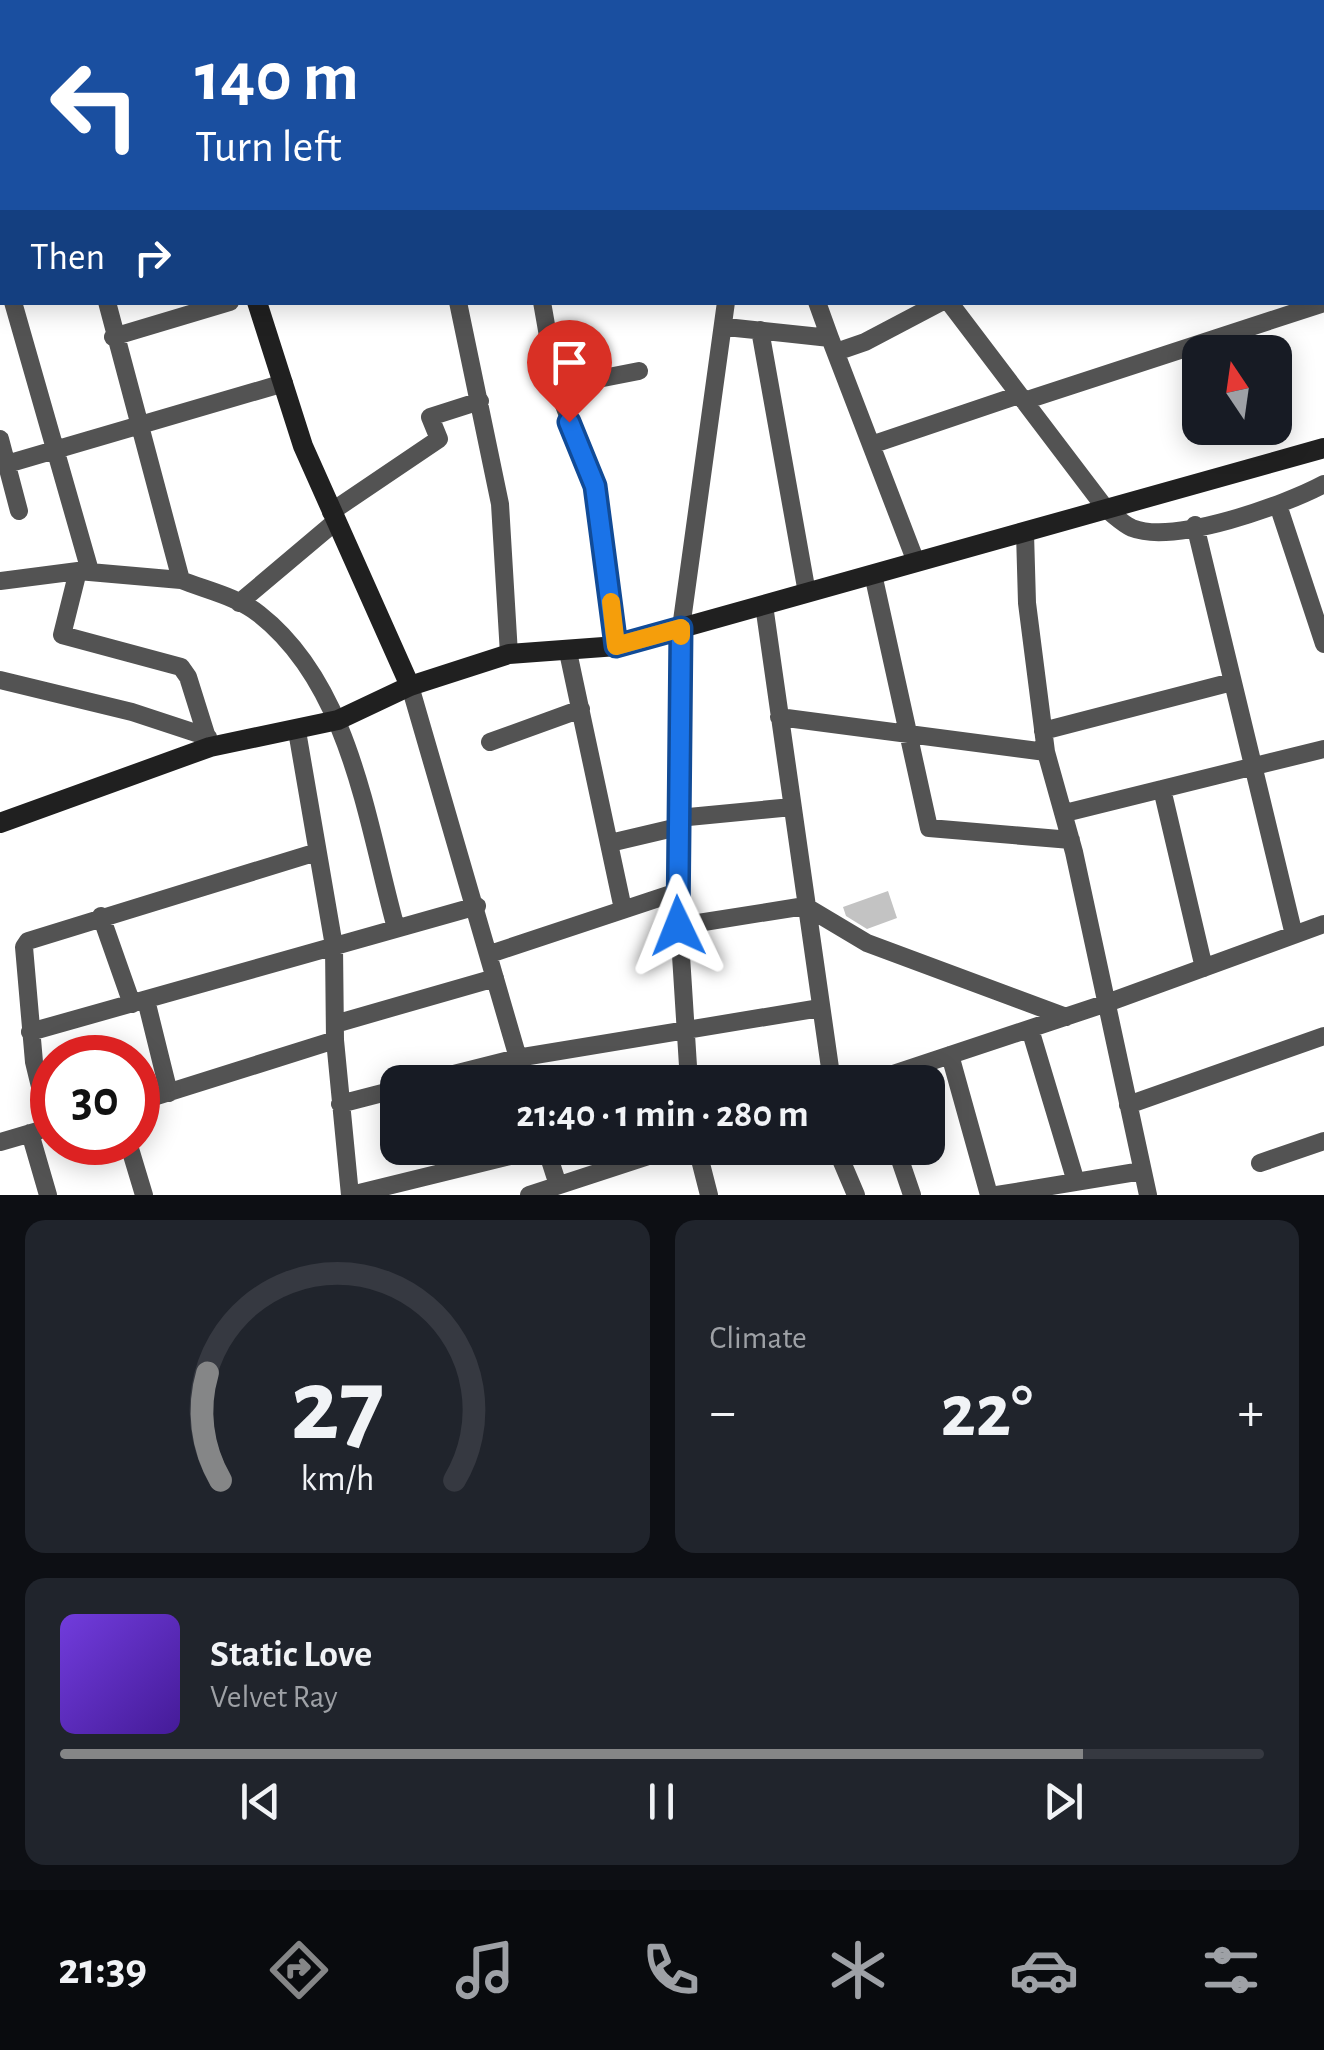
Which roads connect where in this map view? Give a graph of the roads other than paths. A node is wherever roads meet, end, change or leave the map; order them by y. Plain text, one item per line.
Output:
1 (14, 305) edge
2 (108, 305) edge
3 (220, 305) edge
4 (258, 305) edge
5 (459, 305) edge
6 (543, 305) edge
7 (726, 305) edge
8 (818, 305) edge
9 (939, 305) edge
10 (947, 305) edge
11 (1311, 305) edge
12 (1277, 310) edge
13 (19, 326) junction
14 (726, 326) junction
15 (760, 330) junction
16 (0, 332) edge
17 (113, 337) junction
18 (833, 345) junction
19 (639, 370) dead end
20 (284, 383) junction
21 (557, 388) junction
22 (1022, 398) junction
23 (480, 401) junction
24 (137, 426) junction
25 (0, 440) edge
26 (871, 445) junction
27 (1324, 448) edge
28 (58, 449) junction
29 (7, 464) junction
30 (1324, 484) edge
31 (1279, 508) junction
32 (1106, 509) junction
33 (19, 511) dead end
34 (333, 517) junction
35 (1196, 525) junction
36 (1025, 532) junction
37 (916, 562) junction
38 (84, 571) junction
39 (873, 574) junction
40 (182, 580) junction
41 (0, 581) edge
42 (807, 593) junction
43 (239, 603) junction
44 (764, 605) junction
45 (681, 628) junction
46 (1324, 644) edge
47 (616, 646) junction
48 (568, 652) junction
49 (509, 654) junction
50 (0, 680) edge
51 (1232, 682) junction
52 (410, 686) junction
53 (581, 708) junction
54 (778, 717) junction
55 (338, 720) junction
56 (297, 731) junction
57 (1043, 731) junction
58 (912, 734) junction
59 (209, 742) junction
60 (490, 742) dead end
61 (1324, 748) edge
62 (1046, 752) junction
63 (1252, 766) junction
64 (1162, 789) junction
65 (792, 807) junction
66 (0, 812) edge
67 (1065, 813) junction
68 (29, 815) junction
69 (0, 823) edge
70 (678, 823) junction
71 (1071, 840) junction
72 (610, 843) junction
73 (317, 852) junction
74 (677, 892) junction
75 (477, 906) junction
76 (805, 906) junction
77 (624, 909) junction
78 (100, 916) junction
79 (1324, 924) edge
80 (678, 926) junction
81 (396, 928) junction
82 (1294, 935) junction
83 (334, 946) junction
84 (490, 954) junction
85 (1204, 968) junction
86 (495, 978) junction
87 (139, 1002) junction
88 (1107, 1004) junction
89 (820, 1008) junction
90 (1066, 1017) junction
91 (682, 1028) junction
92 (1030, 1029) junction
93 (30, 1032) junction
94 (335, 1032) junction
95 (31, 1035) edge
96 (1324, 1036) edge
97 (950, 1055) junction
98 (517, 1058) junction
99 (489, 1065) edge
100 (519, 1065) edge
101 (687, 1065) edge
102 (829, 1065) edge
103 (921, 1065) edge
104 (169, 1093) junction
105 (380, 1094) edge
106 (160, 1096) edge
107 (340, 1104) junction
108 (1128, 1105) junction
109 (30, 1134) edge
110 (1324, 1141) edge
111 (0, 1142) edge
112 (1260, 1163) dead end
113 (39, 1165) edge
114 (135, 1165) edge
115 (474, 1165) edge
116 (550, 1165) edge
117 (620, 1165) edge
118 (701, 1165) edge
119 (843, 1165) edge
120 (902, 1165) edge
121 (1142, 1171) junction
122 (1076, 1182) junction
123 (558, 1185) junction
124 (48, 1195) edge
125 (144, 1195) edge
126 (351, 1195) edge
127 (529, 1195) edge
128 (709, 1195) edge
129 (856, 1195) edge
130 (912, 1195) edge
131 (989, 1195) edge
132 (998, 1195) edge
133 (1148, 1195) edge

1 - 13 street
2 - 17 street
3 - 17 street
4 - 20 street
5 - 23 street
6 - 21 street
7 - 14 street
8 - 18 street
9 - 18 street
10 - 22 street
11 - 12 street
12 - 22 street
13 - 16 street
13 - 28 street
14 - 15 street
14 - 45 street
15 - 18 street
15 - 42 street
17 - 24 street
18 - 26 street
19 - 21 street
20 - 24 street
20 - 34 street
21 - 47 street
22 - 26 street
22 - 32 street
23 - 34 street
23 - 49 street
24 - 28 street
24 - 40 street
25 - 29 street
26 - 37 street
27 - 32 street
28 - 29 street
28 - 38 street
29 - 33 street
30 - 31 street
31 - 35 street
31 - 46 street
32 - 35 street
32 - 36 street
34 - 43 street
34 - 52 street
35 - 51 street
36 - 37 street
36 - 57 street
37 - 39 street
38 - 40 street
38 - 41 street
38 - 59 street
39 - 42 street
39 - 58 street
40 - 43 street
42 - 44 street
43 - 55 street
44 - 45 street
44 - 54 street
45 - 47 street
45 - 70 street
47 - 48 street
48 - 49 street
48 - 53 street
49 - 52 street
50 - 59 street
51 - 57 street
51 - 63 street
52 - 55 street
52 - 75 street
53 - 60 street
53 - 72 street
54 - 58 street
54 - 65 street
55 - 56 street
55 - 81 street
56 - 59 street
56 - 73 street
57 - 62 street
58 - 62 street
58 - 71 street
59 - 68 street
61 - 63 street
62 - 67 street
63 - 64 street
63 - 82 street
64 - 67 street
64 - 85 street
65 - 70 street
65 - 76 street
66 - 68 street
67 - 71 street
68 - 69 street
70 - 72 street
70 - 74 street
71 - 88 street
72 - 77 street
73 - 78 street
73 - 83 street
74 - 77 street
74 - 80 street
75 - 81 street
75 - 84 street
76 - 80 street
76 - 89 street
76 - 90 street
77 - 84 street
78 - 87 street
78 - 93 street
79 - 82 street
80 - 91 street
81 - 83 street
82 - 85 street
83 - 87 street
83 - 94 street
84 - 86 street
85 - 88 street
86 - 94 street
86 - 98 street
87 - 93 street
87 - 104 street
88 - 90 street
88 - 108 street
89 - 91 street
89 - 102 street
90 - 92 street
91 - 98 street
91 - 101 street
92 - 97 street
92 - 122 street
93 - 95 street
94 - 104 street
94 - 107 street
96 - 108 street
97 - 103 street
97 - 131 street
98 - 99 street
98 - 100 street
104 - 106 street
105 - 107 street
107 - 126 street
108 - 121 street
109 - 111 street
110 - 112 street
113 - 124 street
114 - 125 street
115 - 126 street
116 - 123 street
117 - 123 street
118 - 128 street
119 - 129 street
120 - 130 street
121 - 122 street
121 - 133 street
122 - 132 street
123 - 127 street

